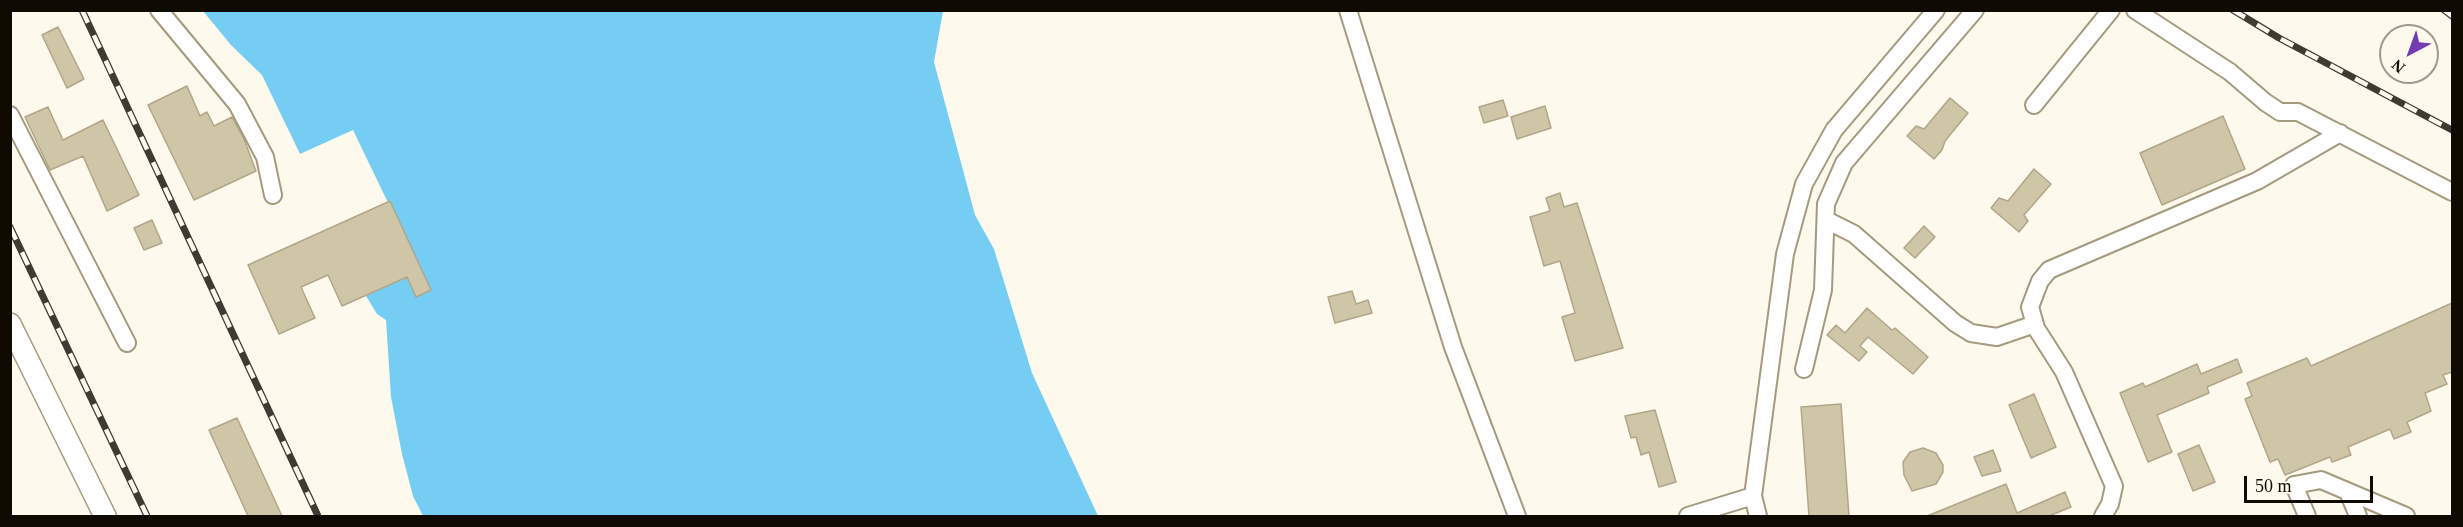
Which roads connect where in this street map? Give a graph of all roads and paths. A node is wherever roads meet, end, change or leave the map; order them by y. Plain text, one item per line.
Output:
1 (159, 10) edge
2 (1348, 10) edge
3 (1936, 10) edge
4 (1975, 10) edge
5 (2112, 10) edge
6 (2135, 10) edge
7 (2034, 105) dead end
8 (10, 115) edge
9 (2340, 133) junction
10 (2452, 192) edge
11 (273, 195) dead end
12 (1826, 220) junction
13 (10, 324) edge
14 (2035, 324) junction
15 (127, 343) dead end
16 (1804, 369) dead end
17 (2348, 492) junction
18 (1753, 496) junction
19 (105, 516) edge
20 (1517, 516) edge
21 (1688, 516) edge
22 (1758, 516) edge
23 (2103, 516) edge
24 (2307, 516) edge
25 (2358, 516) edge
26 (2406, 516) edge

1 - 11 lane
2 - 20 lane
3 - 18 lane
4 - 12 lane
5 - 7 lane
6 - 9 lane
8 - 15 lane
9 - 10 lane
9 - 14 lane
12 - 14 lane
12 - 16 lane
13 - 19 main road
14 - 23 lane
17 - 24 lane
17 - 25 lane
17 - 26 lane
18 - 21 lane
18 - 22 lane

